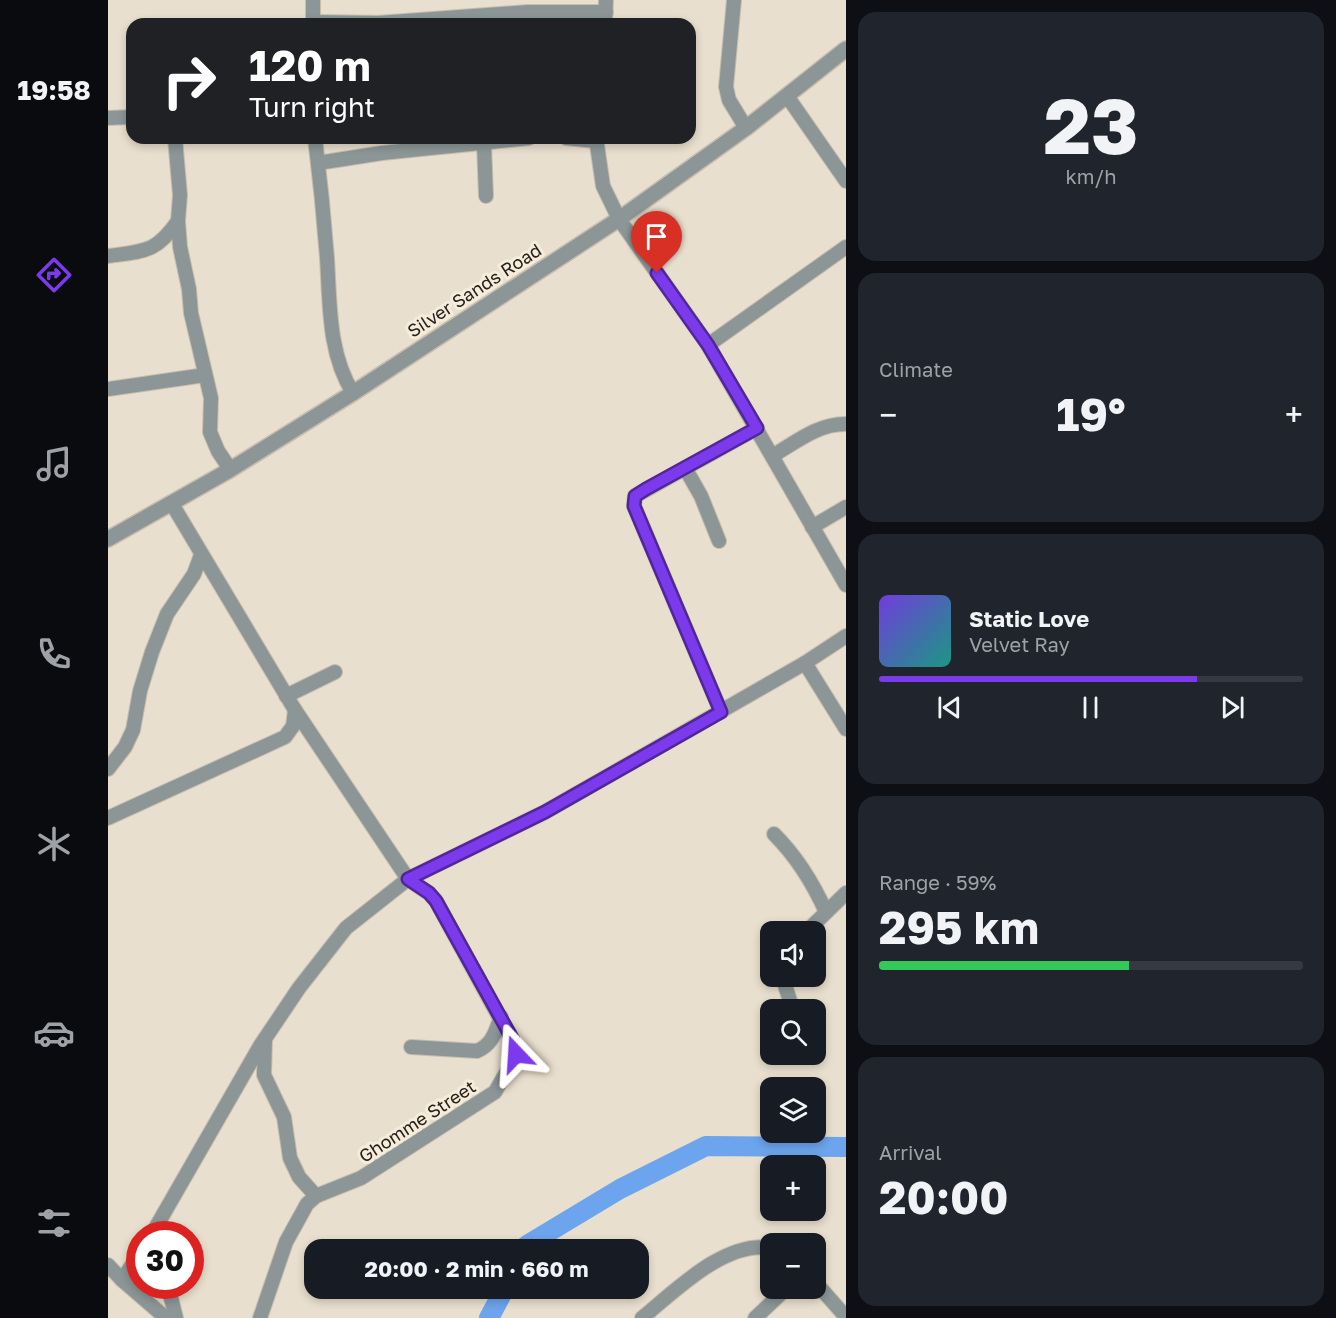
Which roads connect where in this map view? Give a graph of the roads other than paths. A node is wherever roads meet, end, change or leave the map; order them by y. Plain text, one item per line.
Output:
1 (314, 0) edge
2 (735, 0) edge
3 (499, 7) edge
4 (605, 12) edge
5 (313, 18) edge
6 (416, 18) edge
7 (846, 49) edge
8 (787, 96) junction
9 (126, 117) edge
10 (108, 118) edge
11 (746, 128) junction
12 (176, 144) edge
13 (316, 144) edge
14 (484, 144) joint
15 (597, 144) edge
16 (318, 163) junction
17 (846, 181) edge
18 (486, 196) dead end
19 (619, 219) junction
20 (178, 221) junction
21 (157, 245) junction
22 (846, 247) edge
23 (181, 252) junction
24 (108, 256) edge
25 (708, 345) junction
26 (205, 375) junction
27 (108, 389) edge
28 (353, 393) junction
29 (845, 424) edge
30 (757, 428) junction
31 (772, 456) junction
32 (685, 468) junction
33 (230, 469) junction
34 (172, 504) junction
35 (846, 507) edge
36 (812, 527) junction
37 (108, 539) edge
38 (719, 541) dead end
39 (201, 555) junction
40 (846, 585) edge
41 (846, 636) edge
42 (805, 663) junction
43 (335, 672) dead end
44 (286, 696) junction
45 (295, 710) junction
46 (721, 712) junction
47 (846, 729) edge
48 (108, 769) edge
49 (108, 818) edge
50 (774, 834) dead end
51 (408, 879) junction
52 (846, 893) edge
53 (826, 912) junction
54 (817, 921) edge
55 (501, 1017) junction
56 (265, 1038) junction
57 (411, 1047) dead end
58 (316, 1196) junction
59 (160, 1221) edge
60 (760, 1247) edge
61 (108, 1265) edge
62 (126, 1274) edge
63 (122, 1280) junction
64 (826, 1294) edge
65 (171, 1299) edge
66 (775, 1299) edge
67 (846, 1317) edge
68 (166, 1318) edge
69 (176, 1318) edge
70 (260, 1318) edge
71 (642, 1318) edge
72 (755, 1318) edge

1 - 5 street
2 - 11 street
3 - 4 street
3 - 6 street
7 - 8 street, Silver Sands Road
8 - 11 street, Silver Sands Road
8 - 17 street
9 - 10 street
11 - 19 street, Silver Sands Road
12 - 20 street
13 - 16 street
14 - 16 street
14 - 18 street
15 - 19 street
16 - 28 street
19 - 25 street
19 - 28 street, Silver Sands Road
20 - 21 street
20 - 23 street
21 - 23 street
21 - 24 street
22 - 25 street
23 - 26 street
25 - 30 street
26 - 27 street
26 - 33 street
28 - 33 street, Silver Sands Road
29 - 31 street
30 - 31 street
30 - 32 street
31 - 36 street
32 - 38 street
32 - 46 street
33 - 34 street, Silver Sands Road
34 - 37 street, Silver Sands Road
34 - 39 street
35 - 36 street
36 - 40 street
39 - 44 street
39 - 48 street
41 - 42 street
42 - 46 street
42 - 47 street
43 - 44 street
44 - 45 street
45 - 49 street
45 - 51 street
46 - 51 street
50 - 53 street
51 - 55 street, Ghomme Street
51 - 56 street
52 - 53 street
53 - 54 street
55 - 57 street
55 - 58 street, Ghomme Street
56 - 58 street
56 - 59 street
58 - 70 street
60 - 71 street
61 - 63 street
62 - 63 street
63 - 68 street
64 - 67 street
65 - 69 street
66 - 72 street

